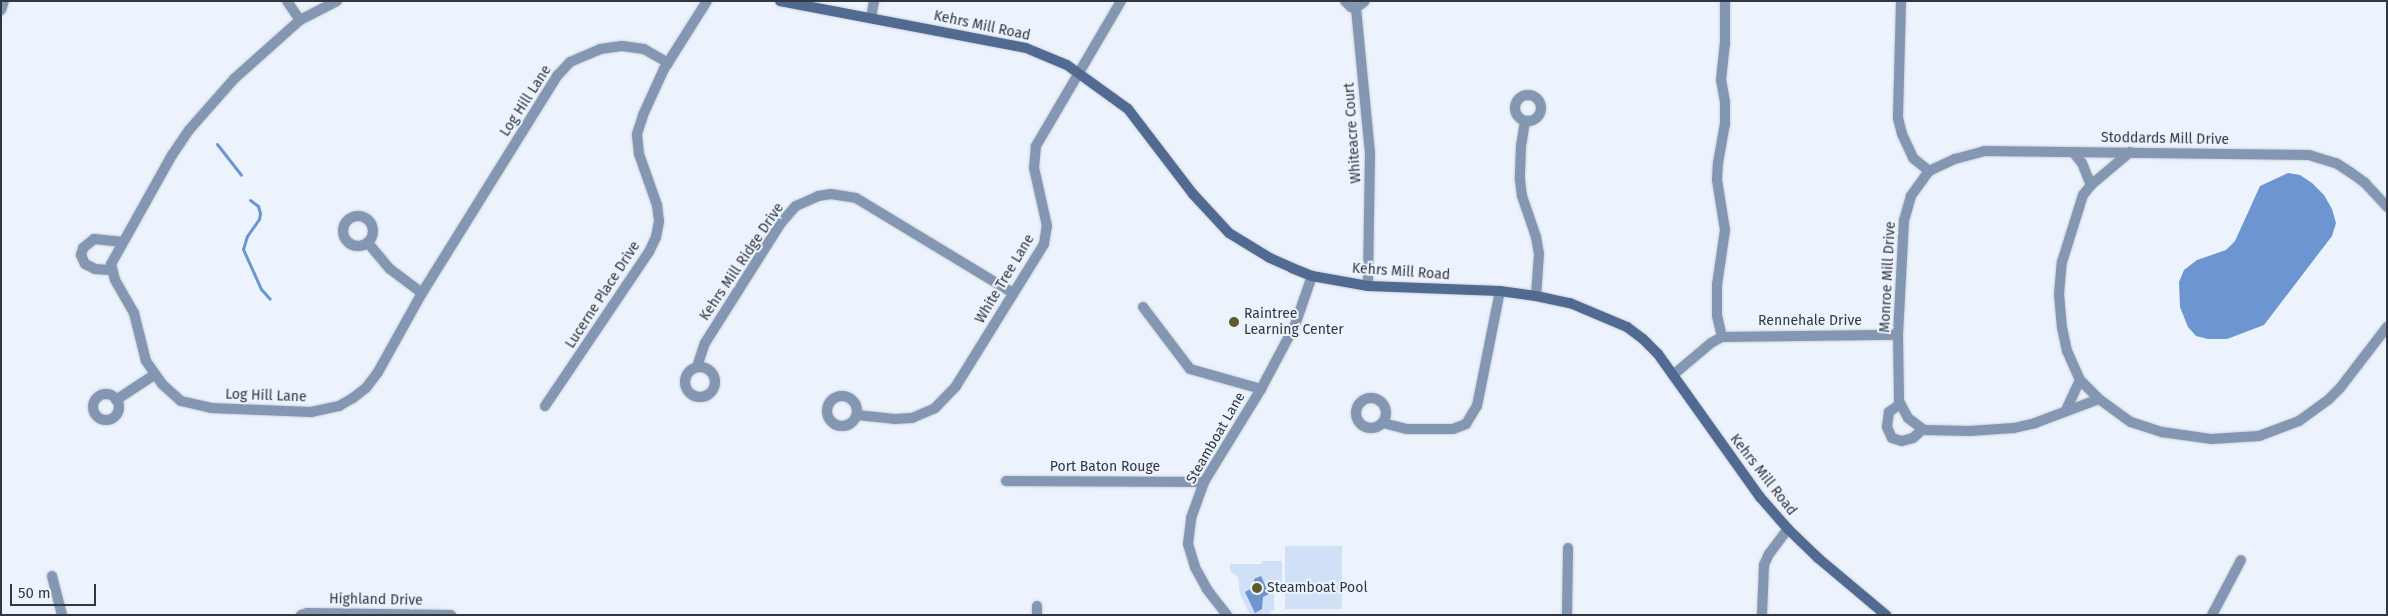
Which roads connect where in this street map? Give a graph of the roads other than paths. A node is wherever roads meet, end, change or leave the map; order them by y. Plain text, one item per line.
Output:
1 (4, 1) edge
2 (287, 1) edge
3 (337, 1) edge
4 (707, 1) edge
5 (780, 1) edge
6 (874, 1) edge
7 (1121, 1) edge
8 (1345, 1) edge
9 (1365, 1) edge
10 (1725, 1) edge
11 (1901, 1) edge
12 (1356, 8) junction
13 (1, 10) edge
14 (871, 18) junction
15 (300, 20) junction
16 (668, 63) junction
17 (1079, 72) junction
18 (1525, 121) dead end
19 (2073, 152) junction
20 (2130, 152) junction
21 (1929, 171) junction
22 (2091, 185) junction
23 (2387, 207) edge
24 (121, 242) junction
25 (368, 243) dead end
26 (110, 270) junction
27 (1312, 276) junction
28 (1368, 286) junction
29 (1500, 291) junction
30 (422, 292) junction
31 (1013, 294) junction
32 (1536, 296) junction
33 (1143, 307) dead end
34 (2387, 327) edge
35 (1898, 335) junction
36 (1722, 337) junction
37 (697, 367) dead end
38 (154, 375) junction
39 (1673, 375) junction
40 (2080, 380) junction
41 (1261, 388) junction
42 (2099, 399) junction
43 (116, 400) dead end
44 (1900, 404) junction
45 (545, 406) dead end
46 (2066, 410) junction
47 (857, 415) dead end
48 (1383, 423) dead end
49 (1923, 429) junction
50 (1006, 481) dead end
51 (1204, 482) junction
52 (1788, 530) junction
53 (1568, 548) dead end
54 (2241, 560) dead end
55 (52, 576) dead end
56 (62, 615) edge
57 (301, 615) edge
58 (451, 615) edge
59 (1227, 615) edge
60 (1567, 615) edge
61 (1762, 615) edge
62 (1886, 615) edge
63 (2212, 615) edge

1 - 13 street
2 - 15 street
3 - 15 street
4 - 16 street, Lucerne Place Drive
5 - 14 street, Kehrs Mill Road
6 - 14 street
7 - 17 street, White Tree Lane
8 - 12 street
9 - 12 street
10 - 36 street
11 - 21 street
12 - 28 street, Whiteacre Court
14 - 17 street, Kehrs Mill Road
15 - 24 street
16 - 30 street, Log Hill Lane
16 - 45 street, Lucerne Place Drive
17 - 27 street, Kehrs Mill Road
17 - 31 street, White Tree Lane
18 - 32 street
19 - 20 street, Stoddards Mill Drive
19 - 21 street, Stoddards Mill Drive
19 - 22 street
20 - 22 street
20 - 23 street, Stoddards Mill Drive
21 - 35 street, Monroe Mill Drive
22 - 40 street
24 - 26 street
24 - 26 street
25 - 30 street
26 - 38 street, Log Hill Lane
27 - 28 street, Kehrs Mill Road
27 - 41 street, Steamboat Lane
28 - 29 street, Kehrs Mill Road
29 - 32 street, Kehrs Mill Road
29 - 48 street
30 - 38 street, Log Hill Lane
31 - 37 street, Kehrs Mill Ridge Drive
31 - 47 street, White Tree Lane
32 - 39 street, Kehrs Mill Road
33 - 41 street
34 - 42 street
35 - 36 street, Rennehale Drive
35 - 44 street, Monroe Mill Drive
36 - 39 street
38 - 43 street
39 - 52 street, Kehrs Mill Road
40 - 42 street
40 - 46 street
41 - 51 street, Steamboat Lane
42 - 46 street
44 - 49 street, Monroe Mill Drive
44 - 49 street
46 - 49 street
50 - 51 street, Port Baton Rouge
51 - 59 street, Steamboat Lane
52 - 61 street
52 - 62 street, Kehrs Mill Road
53 - 60 street
54 - 63 street
55 - 56 street
57 - 58 street, Highland Drive

